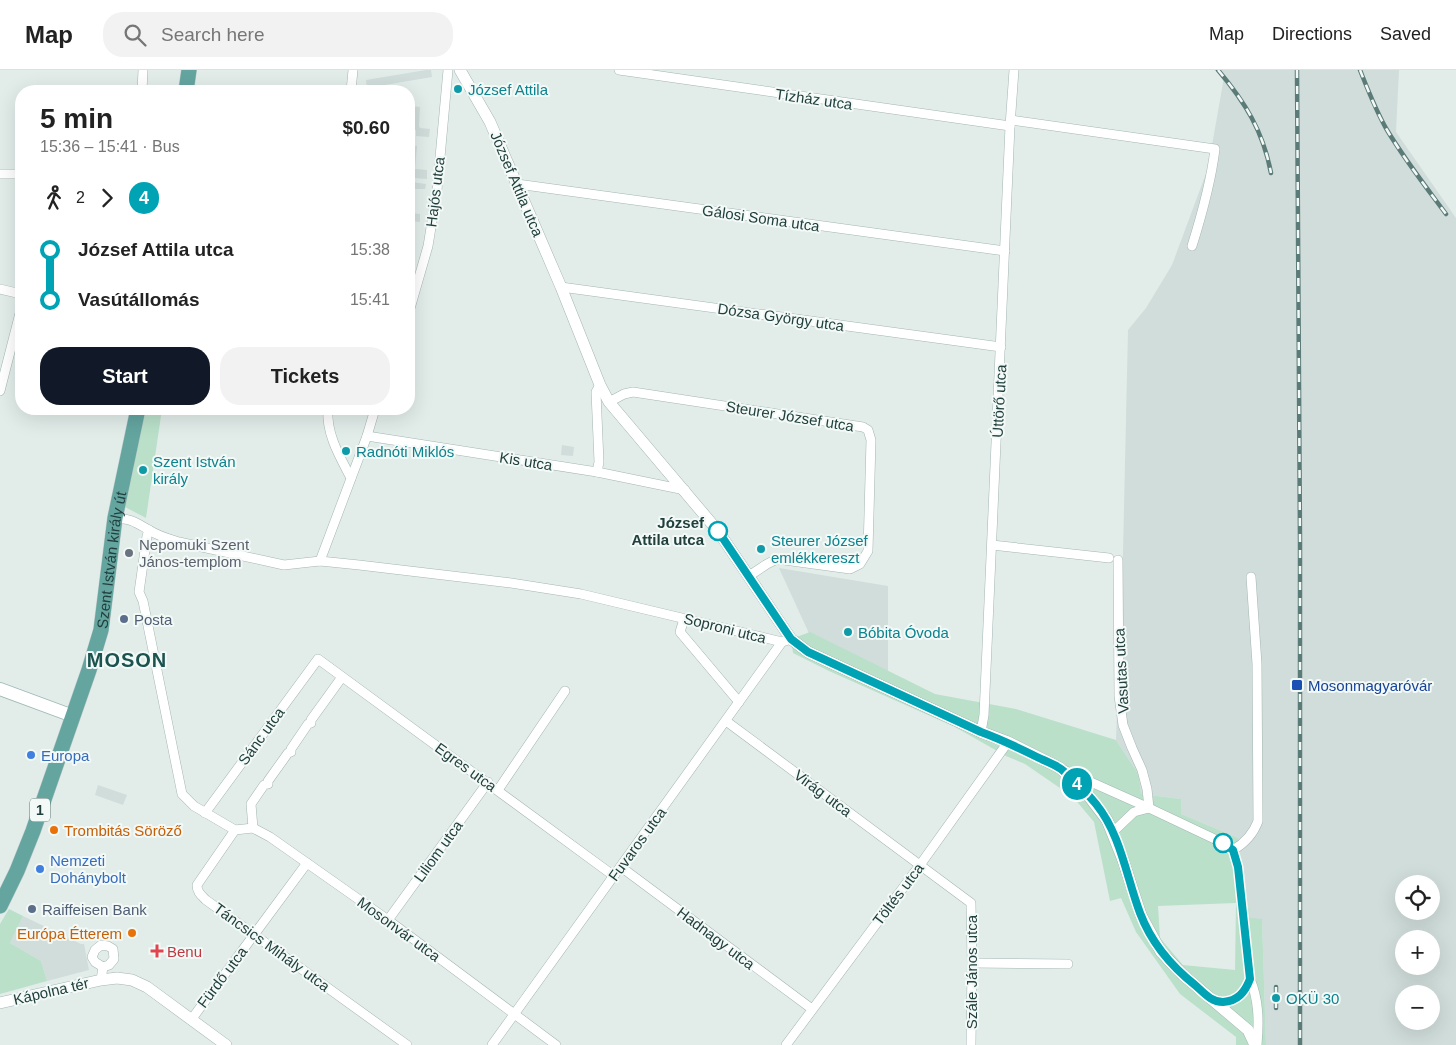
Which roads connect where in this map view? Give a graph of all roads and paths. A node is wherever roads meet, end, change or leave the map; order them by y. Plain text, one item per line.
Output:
1 (143, 70) edge
2 (189, 70) edge
3 (353, 70) edge
4 (448, 70) edge
5 (460, 70) edge
6 (619, 70) edge
7 (1014, 70) edge
8 (142, 85) edge
9 (187, 85) edge
10 (352, 85) edge
11 (1010, 123) junction
12 (0, 174) edge
13 (15, 174) edge
14 (517, 184) junction
15 (1192, 246) dead end
16 (1005, 251) junction
17 (561, 287) junction
18 (0, 289) edge
19 (415, 291) edge
20 (15, 293) edge
21 (15, 332) edge
22 (1001, 347) junction
23 (600, 385) junction
24 (0, 391) edge
25 (609, 402) junction
26 (137, 415) edge
27 (328, 415) edge
28 (373, 415) edge
29 (367, 436) junction
30 (597, 472) junction
31 (350, 478) junction
32 (685, 490) junction
33 (115, 518) junction
34 (149, 530) junction
35 (992, 545) junction
36 (1109, 558) dead end
37 (1118, 560) dead end
38 (320, 561) junction
39 (750, 576) junction
40 (1251, 577) dead end
41 (684, 619) junction
42 (786, 641) junction
43 (318, 659) joint
44 (342, 677) junction
45 (0, 689) edge
46 (565, 690) dead end
47 (739, 702) junction
48 (73, 716) junction
49 (726, 721) junction
50 (981, 732) junction
51 (1008, 742) junction
52 (1060, 768) junction
53 (488, 782) junction
54 (498, 790) junction
55 (1149, 808) junction
56 (205, 813) junction
57 (253, 828) junction
58 (235, 830) junction
59 (1113, 832) junction
60 (1233, 850) junction
61 (307, 862) junction
62 (920, 865) junction
63 (621, 867) junction
64 (614, 876) junction
65 (0, 906) edge
66 (388, 920) junction
67 (255, 934) junction
68 (972, 963) junction
69 (1068, 964) dead end
70 (103, 967) junction
71 (1250, 979) junction
72 (101, 980) junction
73 (1211, 999) junction
74 (0, 1003) edge
75 (812, 1009) junction
76 (514, 1015) junction
77 (191, 1020) junction
78 (226, 1045) edge
79 (407, 1045) edge
80 (492, 1045) edge
81 (556, 1045) edge
82 (786, 1045) edge
83 (971, 1045) edge
84 (1256, 1045) edge

1 - 8 street
2 - 9 main road
3 - 10 street
4 - 19 street, Hajós utca
5 - 14 street, József Attila utca
6 - 11 street, Tízház utca
7 - 11 street, Úttörő utca
11 - 15 street, Tízház utca
11 - 16 street, Úttörő utca
12 - 13 street
14 - 16 street, Gálosi Soma utca
14 - 17 street, József Attila utca
16 - 22 street, Úttörő utca
17 - 22 street, Dózsa György utca
17 - 23 street, József Attila utca
18 - 20 street
21 - 24 street
22 - 35 street, Úttörő utca
23 - 25 street, József Attila utca
23 - 30 street, József Attila utca
25 - 32 street, József Attila utca
25 - 39 street, Steurer József utca
26 - 33 main road, Szent István király út / 1
27 - 31 street
28 - 29 street
29 - 30 street, Kis utca
29 - 31 street
30 - 32 street, Kis utca
31 - 38 street
32 - 39 street, József Attila utca
33 - 34 street, Soproni utca
33 - 48 main road, Szent István király út / 1
34 - 38 street, Soproni utca
34 - 56 street
35 - 36 street
35 - 50 street, Úttörő utca
37 - 55 street, Vasutas utca
38 - 41 street, Soproni utca
39 - 42 street, József Attila utca
40 - 60 street
41 - 42 street, Soproni utca
41 - 47 street
42 - 47 street, Fuvaros utca
42 - 50 street, Soproni utca
43 - 44 street, Egres utca
43 - 56 street, Sánc utca
44 - 53 street, Egres utca
44 - 57 street
45 - 48 main road
46 - 54 street
47 - 49 street, Fuvaros utca
48 - 65 main road, Szent István király út / 1
49 - 62 street, Virág utca
49 - 63 street, Fuvaros utca
50 - 51 street, Soproni utca
51 - 52 street, Soproni utca
51 - 62 street, Töltés utca
52 - 55 street
52 - 59 street, Soproni utca
53 - 54 street, Egres utca
53 - 66 street, Liliom utca
54 - 64 street, Egres utca
55 - 59 street
55 - 60 street
56 - 58 street
57 - 58 street
57 - 61 street, Mosonvár utca
58 - 67 street, Táncsics Mihály utca
59 - 73 street, Soproni utca
60 - 71 street
61 - 66 street, Mosonvár utca
61 - 67 street, Fürdő utca
62 - 68 street, Szále János utca
62 - 75 street, Töltés utca
63 - 64 street, Fuvaros utca
63 - 75 street, Hadnagy utca
64 - 76 street, Fuvaros utca
66 - 76 street, Mosonvár utca
67 - 77 street, Fürdő utca
67 - 79 street, Táncsics Mihály utca
68 - 69 street
68 - 83 street, Szále János utca
70 - 70 street
70 - 72 street
71 - 73 street
71 - 84 street
72 - 74 street, Kápolna tér
72 - 77 street, Kápolna tér
73 - 84 street, Soproni utca
75 - 82 street, Töltés utca
76 - 80 street, Fuvaros utca
76 - 81 street, Mosonvár utca
77 - 78 street, Kápolna tér

